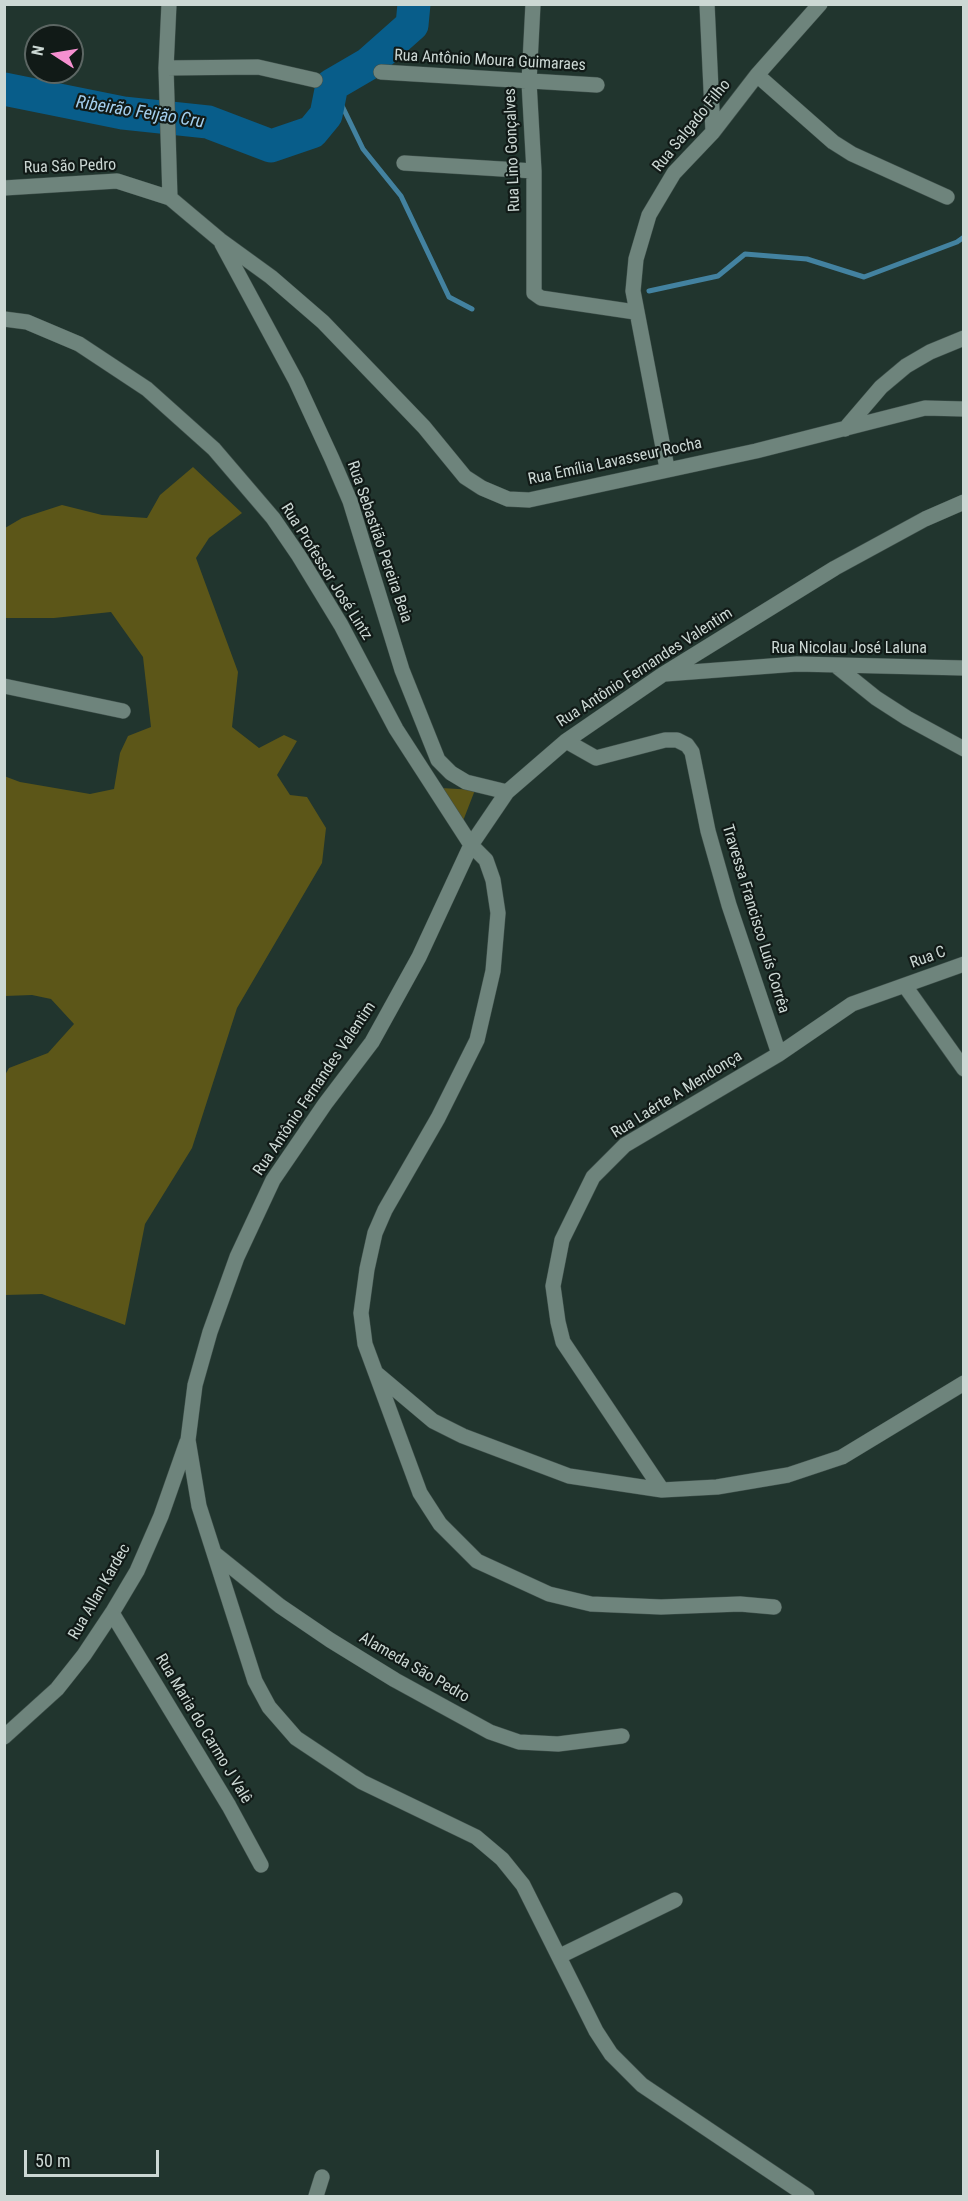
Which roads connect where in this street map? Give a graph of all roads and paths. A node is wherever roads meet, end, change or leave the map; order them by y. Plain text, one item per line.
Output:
1 (169, 4) edge
2 (533, 4) edge
3 (707, 4) edge
4 (820, 4) edge
5 (166, 68) junction
6 (381, 72) dead end
7 (757, 75) junction
8 (315, 80) dead end
9 (529, 82) junction
10 (597, 85) dead end
11 (713, 132) junction
12 (404, 163) dead end
13 (534, 171) junction
14 (4, 188) edge
15 (170, 198) junction
16 (947, 198) dead end
17 (220, 240) junction
18 (635, 312) junction
19 (4, 319) edge
20 (963, 338) edge
21 (963, 409) edge
22 (845, 429) junction
23 (668, 468) junction
24 (963, 502) edge
25 (835, 665) junction
26 (963, 668) edge
27 (662, 675) junction
28 (4, 686) edge
29 (123, 711) dead end
30 (566, 741) junction
31 (963, 749) edge
32 (507, 792) junction
33 (471, 845) junction
34 (963, 964) edge
35 (905, 986) junction
36 (779, 1054) junction
37 (963, 1069) edge
38 (374, 1371) junction
39 (963, 1383) edge
40 (188, 1440) junction
41 (662, 1490) junction
42 (214, 1553) junction
43 (774, 1607) dead end
44 (112, 1613) junction
45 (622, 1736) dead end
46 (4, 1737) edge
47 (261, 1865) dead end
48 (675, 1900) dead end
49 (560, 1956) junction
50 (322, 2177) dead end
51 (316, 2196) edge
52 (807, 2196) edge

1 - 5 street
2 - 9 street, Rua Lino Gonçalves
3 - 11 street
4 - 7 street, Rua Salgado Filho
5 - 8 street
5 - 15 street
6 - 9 street, Rua Antônio Moura Guimaraes
7 - 11 street, Rua Salgado Filho
7 - 16 street
9 - 10 street, Rua Antônio Moura Guimaraes
9 - 13 street, Rua Lino Gonçalves
11 - 18 street, Rua Salgado Filho
12 - 13 street
13 - 18 street, Rua Lino Gonçalves
14 - 15 street, Rua São Pedro
15 - 17 street, Rua Emília Lavasseur Rocha
17 - 23 street, Rua Emília Lavasseur Rocha
17 - 32 street, Rua Sebastião Pereira Beia
18 - 23 street, Rua Salgado Filho
19 - 33 street, Rua Professor José Lintz
20 - 22 street
21 - 22 street, Rua Emília Lavasseur Rocha
22 - 23 street, Rua Emília Lavasseur Rocha
24 - 27 street, Rua Antônio Fernandes Valentim
25 - 26 street, Rua Nicolau José Laluna
25 - 27 street, Rua Nicolau José Laluna
25 - 31 street
27 - 30 street, Rua Antônio Fernandes Valentim
28 - 29 street
30 - 32 street, Rua Antônio Fernandes Valentim
30 - 36 street, Travessa Francisco Luís Corrêa
32 - 33 street, Rua Antônio Fernandes Valentim
33 - 38 street, Rua Professor José Lintz
33 - 40 street, Rua Antônio Fernandes Valentim
34 - 35 street, Rua C
35 - 36 street, Rua Laérte A Mendonça
35 - 37 street
36 - 41 street, Rua Laérte A Mendonça
38 - 41 street
38 - 43 street, Rua Professor José Lintz
39 - 41 street
40 - 42 street, Rua Antônio Fernandes Valentim
40 - 44 street, Rua Allan Kardec
42 - 45 street, Alameda São Pedro
42 - 49 street, Rua Antônio Fernandes Valentim
44 - 46 street, Rua Allan Kardec
44 - 47 street, Rua Maria do Carmo J Valê
48 - 49 street
49 - 52 street, Rua Antônio Fernandes Valentim
50 - 51 street

